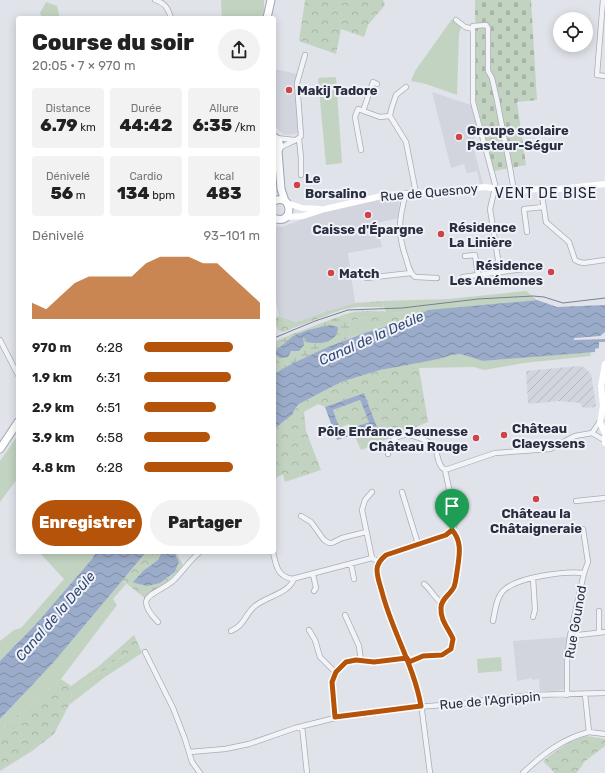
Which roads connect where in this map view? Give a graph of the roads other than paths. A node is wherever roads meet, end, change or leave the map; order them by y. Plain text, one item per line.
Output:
1 (155, 0) edge
2 (271, 0) edge
3 (604, 0) edge
4 (162, 1) edge
5 (170, 16) edge
6 (268, 16) edge
7 (271, 16) edge
8 (456, 20) dead end
9 (473, 26) dead end
10 (599, 50) junction
11 (605, 51) edge
12 (305, 55) dead end
13 (605, 76) edge
14 (377, 84) dead end
15 (406, 87) dead end
16 (363, 111) junction
17 (390, 116) junction
18 (276, 137) edge
19 (276, 138) edge
20 (298, 139) junction
21 (361, 150) dead end
22 (277, 152) edge
23 (301, 175) dead end
24 (605, 184) edge
25 (495, 188) junction
26 (541, 189) junction
27 (514, 191) junction
28 (406, 193) junction
29 (416, 193) junction
30 (276, 200) edge
31 (286, 202) junction
32 (543, 207) junction
33 (325, 209) junction
34 (286, 217) junction
35 (276, 218) edge
36 (527, 232) dead end
37 (465, 256) dead end
38 (605, 260) edge
39 (524, 269) dead end
40 (500, 272) junction
41 (411, 274) junction
42 (478, 275) junction
43 (463, 277) dead end
44 (366, 278) dead end
45 (438, 278) dead end
46 (0, 340) edge
47 (604, 367) edge
48 (16, 371) edge
49 (601, 420) junction
50 (16, 425) edge
51 (592, 433) junction
52 (605, 438) edge
53 (0, 449) edge
54 (388, 454) dead end
55 (445, 470) junction
56 (371, 492) dead end
57 (402, 492) dead end
58 (605, 498) edge
59 (576, 501) dead end
60 (301, 516) dead end
61 (583, 529) dead end
62 (452, 530) junction
63 (366, 532) junction
64 (418, 544) junction
65 (198, 554) edge
66 (273, 554) edge
67 (372, 558) junction
68 (379, 562) junction
69 (351, 564) junction
70 (584, 573) junction
71 (313, 574) junction
72 (533, 578) junction
73 (294, 579) junction
74 (354, 580) dead end
75 (424, 584) dead end
76 (314, 591) dead end
77 (442, 603) junction
78 (599, 611) dead end
79 (345, 615) dead end
80 (533, 617) dead end
81 (493, 621) dead end
82 (158, 622) dead end
83 (309, 630) dead end
84 (231, 631) dead end
85 (599, 632) junction
86 (605, 632) edge
87 (570, 636) junction
88 (145, 652) dead end
89 (408, 660) junction
90 (361, 661) junction
91 (336, 672) junction
92 (605, 693) edge
93 (585, 694) junction
94 (567, 695) junction
95 (421, 706) junction
96 (335, 717) junction
97 (302, 726) junction
98 (589, 732) junction
99 (605, 734) edge
100 (189, 752) junction
101 (200, 773) edge
102 (307, 773) edge
103 (430, 773) edge
104 (523, 773) edge

1 - 4 street
2 - 6 main road
2 - 7 main road
3 - 10 street
4 - 5 street
8 - 25 street
9 - 27 street
10 - 11 street
10 - 13 street
12 - 20 street
14 - 16 street
15 - 17 street
16 - 17 street
16 - 21 street
17 - 29 street
18 - 20 street
19 - 22 main road
20 - 22 street
20 - 23 street
22 - 31 main road
24 - 26 street, Rue de Quesnoy
25 - 27 street, Rue de Quesnoy
25 - 29 street, Rue de Quesnoy
25 - 40 street
26 - 27 street, Rue de Quesnoy
26 - 32 street
28 - 29 street, Rue de Quesnoy
28 - 33 street, Rue de Quesnoy
28 - 41 street
30 - 31 main road
31 - 33 street, Rue de Quesnoy
31 - 34 main road
32 - 36 street
32 - 38 street
33 - 34 street, Rue de Quesnoy
34 - 35 main road
37 - 42 street
39 - 40 street
40 - 42 street
41 - 44 street
41 - 45 street
42 - 43 street
46 - 48 street
47 - 49 street
49 - 51 street
49 - 52 street
50 - 53 main road
51 - 52 street
51 - 55 street
54 - 55 street
55 - 62 street
56 - 63 street
57 - 64 street
58 - 59 street
60 - 63 street
61 - 70 street, Rue Gounod
62 - 64 street
62 - 77 street
63 - 67 street
64 - 68 street
65 - 82 street
66 - 73 street
67 - 68 street
67 - 69 street
68 - 89 street
69 - 71 street
69 - 74 street
70 - 72 street
70 - 87 street, Rue Gounod
71 - 73 street
71 - 76 street
72 - 80 street
72 - 81 street
73 - 84 street
75 - 77 street
77 - 89 street
78 - 85 street
79 - 90 street
83 - 91 street
85 - 86 street
85 - 87 street
87 - 94 street, Rue Gounod
88 - 100 street
89 - 90 street
89 - 95 street
90 - 91 street
91 - 96 street
92 - 93 street, Rue de l'Agrippin
93 - 94 street, Rue de l'Agrippin
93 - 98 street
94 - 95 street, Rue de l'Agrippin
95 - 96 street, Rue de l'Agrippin
95 - 103 street
96 - 97 street, Rue de l'Agrippin
97 - 100 street, Rue de l'Agrippin
97 - 102 street
98 - 99 street
98 - 104 street
100 - 101 street

